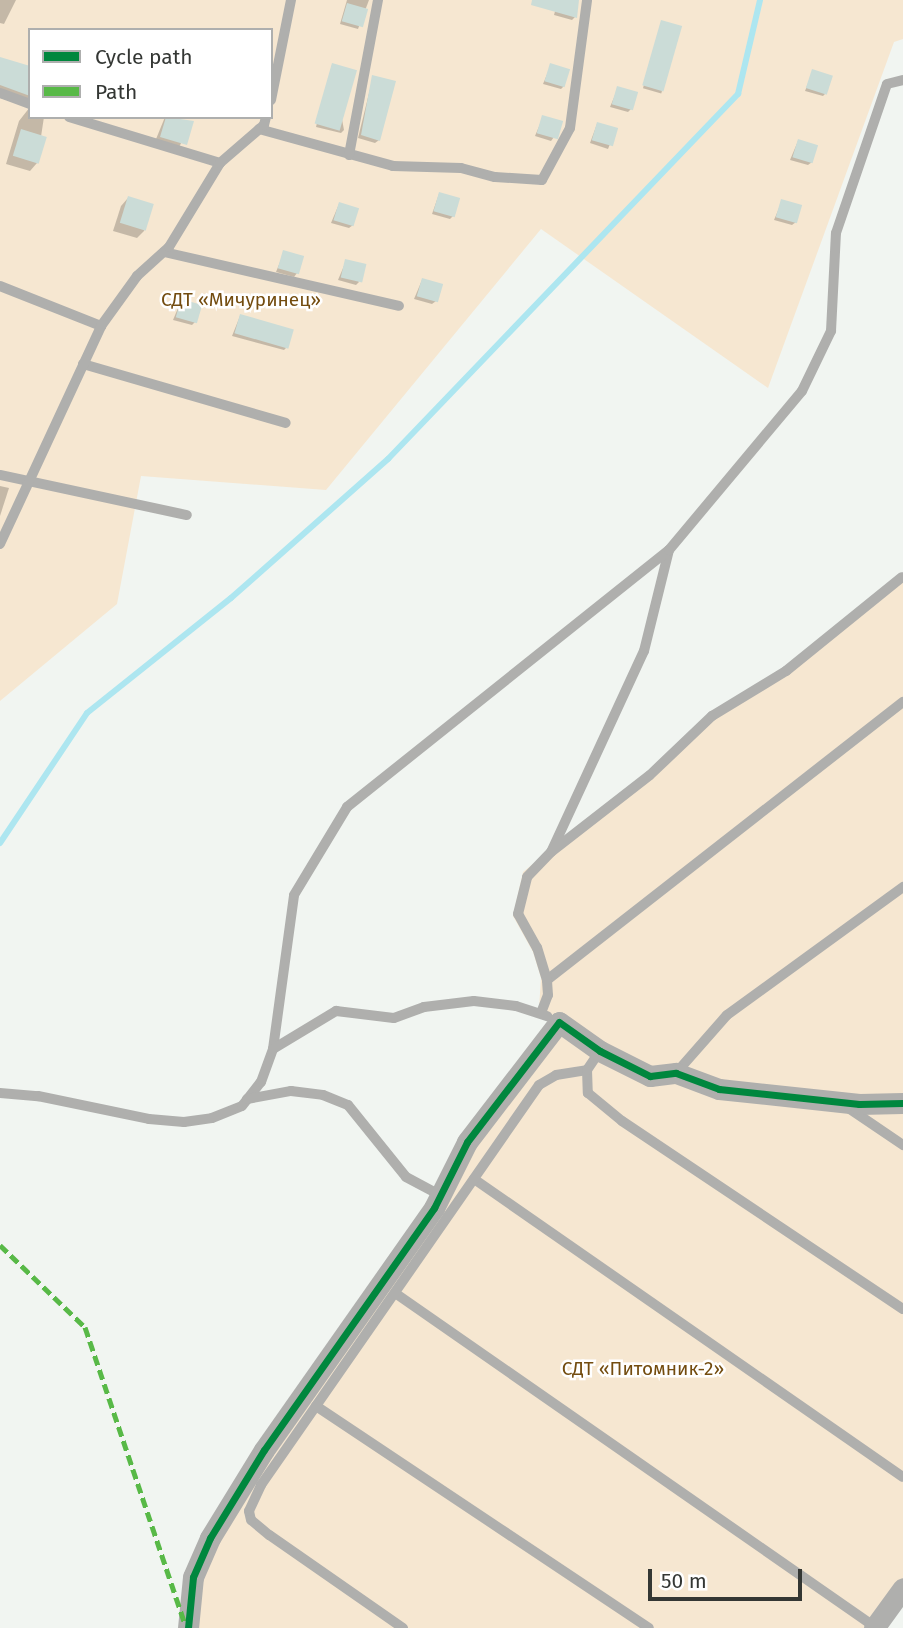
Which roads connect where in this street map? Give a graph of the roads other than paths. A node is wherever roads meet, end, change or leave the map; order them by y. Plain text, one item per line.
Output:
1 (291, 0) edge
2 (378, 0) edge
3 (587, 0) edge
4 (903, 80) edge
5 (273, 90) edge
6 (0, 93) edge
7 (28, 103) edge
8 (76, 119) edge
9 (265, 119) edge
10 (258, 129) junction
11 (349, 155) junction
12 (220, 163) junction
13 (164, 252) junction
14 (0, 286) edge
15 (399, 306) dead end
16 (101, 326) junction
17 (83, 364) junction
18 (286, 423) dead end
19 (0, 475) edge
20 (25, 483) junction
21 (187, 515) dead end
22 (0, 544) edge
23 (669, 550) junction
24 (902, 577) edge
25 (903, 702) edge
26 (551, 852) junction
27 (901, 892) edge
28 (547, 980) junction
29 (550, 1017) junction
30 (273, 1049) junction
31 (600, 1051) junction
32 (587, 1070) junction
33 (676, 1073) junction
34 (0, 1093) edge
35 (247, 1099) junction
36 (836, 1100) junction
37 (903, 1103) edge
38 (903, 1145) edge
39 (474, 1180) junction
40 (440, 1195) junction
41 (396, 1293) junction
42 (903, 1309) edge
43 (316, 1406) junction
44 (903, 1477) edge
45 (903, 1588) edge
46 (874, 1627) edge
47 (188, 1628) edge
48 (403, 1628) edge
49 (649, 1628) edge

1 - 5 lane
2 - 11 lane
3 - 11 lane
4 - 23 lane
6 - 7 lane
8 - 12 lane
9 - 10 lane
10 - 11 lane
10 - 12 lane
12 - 13 lane
13 - 15 lane
13 - 16 lane
14 - 16 lane
16 - 17 lane
17 - 18 lane
17 - 20 lane
19 - 20 lane
20 - 21 lane
20 - 22 lane
23 - 26 lane
23 - 30 lane
24 - 26 lane
25 - 28 lane
26 - 28 lane
27 - 33 lane
28 - 29 lane
29 - 30 lane
29 - 31 street
29 - 40 street
30 - 35 lane
31 - 32 lane
31 - 33 street
32 - 39 lane
32 - 42 lane
33 - 36 street
34 - 35 lane
35 - 40 lane
36 - 37 street
36 - 38 lane
39 - 41 lane
39 - 44 lane
40 - 47 street
41 - 43 lane
41 - 46 lane
43 - 48 lane
43 - 49 lane
45 - 46 street

